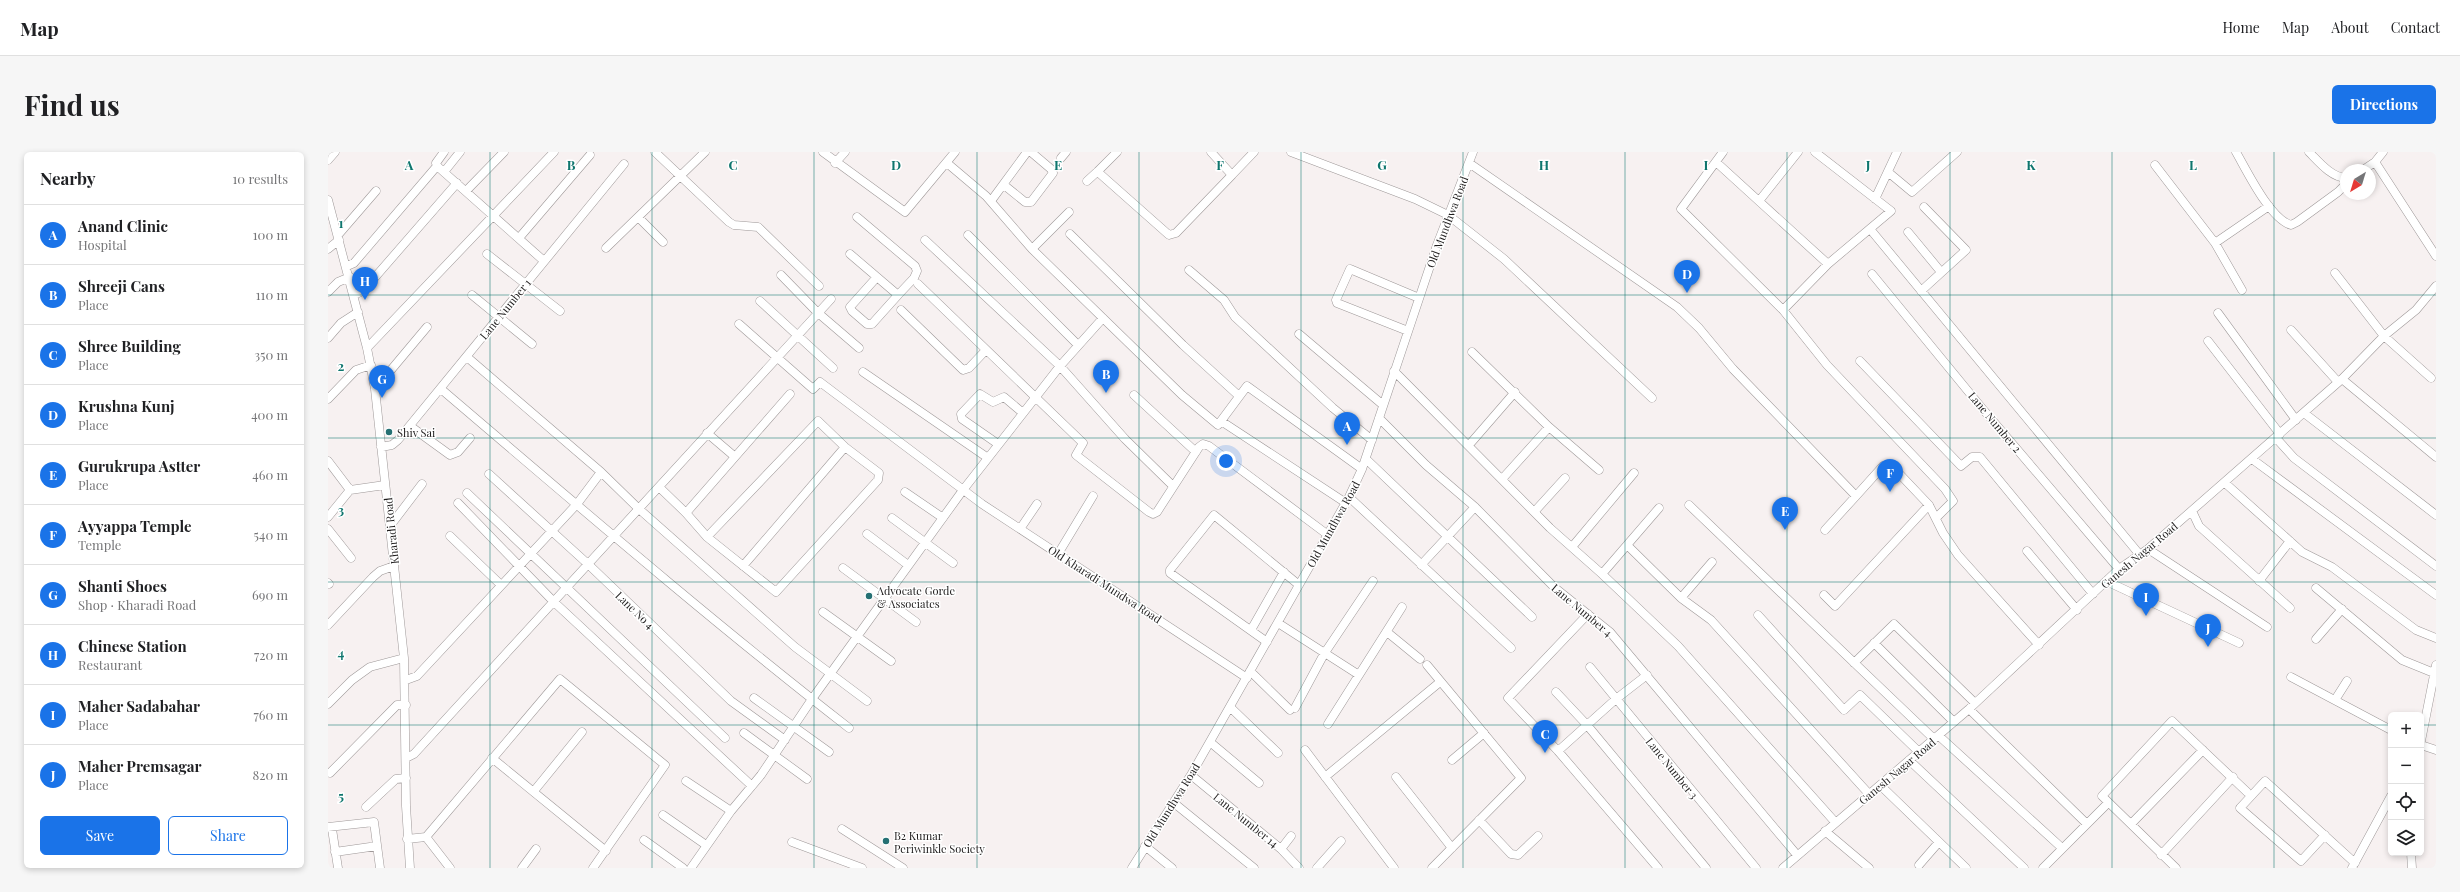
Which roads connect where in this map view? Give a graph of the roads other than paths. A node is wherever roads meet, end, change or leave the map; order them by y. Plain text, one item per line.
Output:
1 (335, 152) edge
2 (444, 152) edge
3 (460, 152) edge
4 (504, 152) edge
5 (554, 152) edge
6 (656, 152) edge
7 (705, 152) edge
8 (823, 152) edge
9 (846, 152) edge
10 (955, 152) edge
11 (1027, 152) edge
12 (1031, 152) edge
13 (1117, 152) edge
14 (1211, 152) edge
15 (1254, 152) edge
16 (1291, 152) edge
17 (1473, 152) edge
18 (1724, 152) edge
19 (1798, 152) edge
20 (1815, 152) edge
21 (1897, 152) edge
22 (1957, 152) edge
23 (2236, 152) edge
24 (2309, 152) edge
25 (2383, 152) edge
26 (590, 155) dead end
27 (328, 160) edge
28 (1716, 162) junction
29 (2374, 162) junction
30 (836, 163) junction
31 (947, 163) junction
32 (1469, 163) junction
33 (624, 164) dead end
34 (2371, 164) edge
35 (2155, 165) dead end
36 (437, 166) junction
37 (1098, 171) junction
38 (444, 172) junction
39 (1888, 172) junction
40 (680, 175) junction
41 (1232, 175) junction
42 (2340, 178) edge
43 (1087, 181) dead end
44 (457, 183) junction
45 (1004, 185) junction
46 (2340, 190) edge
47 (376, 191) dead end
48 (466, 191) junction
49 (1875, 199) junction
50 (328, 200) edge
51 (1759, 201) junction
52 (991, 202) junction
53 (2269, 206) junction
54 (1924, 207) dead end
55 (1069, 212) dead end
56 (1448, 215) junction
57 (493, 216) junction
58 (638, 217) junction
59 (858, 217) dead end
60 (1870, 229) junction
61 (1908, 232) dead end
62 (1070, 234) dead end
63 (968, 235) dead end
64 (339, 237) junction
65 (519, 238) junction
66 (925, 240) dead end
67 (663, 242) dead end
68 (2214, 243) junction
69 (606, 248) dead end
70 (328, 249) edge
71 (1032, 249) junction
72 (487, 254) dead end
73 (850, 254) dead end
74 (2436, 256) edge
75 (544, 261) junction
76 (1828, 264) junction
77 (347, 266) junction
78 (1189, 270) dead end
79 (1941, 272) junction
80 (2335, 273) dead end
81 (1872, 274) dead end
82 (781, 275) dead end
83 (350, 277) junction
84 (877, 277) junction
85 (526, 284) junction
86 (918, 284) dead end
87 (819, 286) dead end
88 (2436, 286) edge
89 (2242, 290) dead end
90 (1921, 291) junction
91 (328, 292) edge
92 (354, 295) junction
93 (472, 295) dead end
94 (898, 296) junction
95 (1419, 298) junction
96 (831, 299) dead end
97 (760, 300) dead end
98 (901, 310) dead end
99 (1783, 310) junction
100 (560, 311) dead end
101 (358, 312) junction
102 (817, 312) junction
103 (2218, 313) dead end
104 (499, 317) junction
105 (1103, 318) junction
106 (739, 324) dead end
107 (427, 327) dead end
108 (2290, 330) dead end
109 (1408, 331) junction
110 (799, 334) junction
111 (1299, 334) dead end
112 (2384, 336) junction
113 (328, 338) edge
114 (2208, 341) dead end
115 (532, 344) dead end
116 (1078, 345) junction
117 (367, 348) junction
118 (858, 348) dead end
119 (986, 350) junction
120 (1472, 352) dead end
121 (467, 357) junction
122 (776, 358) junction
123 (1860, 361) dead end
124 (371, 365) junction
125 (1060, 366) junction
126 (833, 368) dead end
127 (1394, 371) junction
128 (863, 372) dead end
129 (2431, 378) dead end
130 (2340, 381) junction
131 (375, 389) junction
132 (441, 390) junction
133 (1515, 392) junction
134 (790, 394) dead end
135 (1134, 395) dead end
136 (1239, 396) junction
137 (1035, 398) junction
138 (1652, 398) dead end
139 (328, 399) edge
140 (1383, 405) junction
141 (1024, 413) junction
142 (2304, 413) junction
143 (1379, 418) junction
144 (2296, 420) junction
145 (1221, 421) junction
146 (410, 426) junction
147 (1549, 427) junction
148 (707, 433) junction
149 (2278, 436) junction
150 (470, 438) dead end
151 (1372, 440) junction
152 (998, 444) junction
153 (1469, 445) junction
154 (381, 446) junction
155 (845, 446) junction
156 (1196, 452) junction
157 (734, 456) junction
158 (2436, 457) edge
159 (988, 458) junction
160 (1366, 459) junction
161 (2252, 459) junction
162 (328, 461) edge
163 (1362, 469) junction
164 (1599, 470) dead end
165 (601, 472) junction
166 (1634, 473) dead end
167 (489, 474) dead end
168 (1503, 478) junction
169 (1566, 478) dead end
170 (2225, 483) junction
171 (422, 484) dead end
172 (386, 485) junction
173 (1173, 486) junction
174 (658, 487) junction
175 (350, 490) junction
176 (963, 490) junction
177 (905, 492) dead end
178 (467, 493) dead end
179 (1093, 496) dead end
180 (1856, 496) junction
181 (1347, 500) junction
182 (458, 504) dead end
183 (577, 504) junction
184 (1037, 504) dead end
185 (1689, 505) dead end
186 (1929, 505) junction
187 (1475, 507) junction
188 (1659, 508) dead end
189 (639, 509) junction
190 (1535, 511) junction
191 (2192, 511) junction
192 (686, 513) junction
193 (2436, 515) edge
194 (328, 517) edge
195 (892, 518) dead end
196 (943, 518) junction
197 (1936, 518) junction
198 (390, 526) junction
199 (328, 529) edge
200 (1020, 529) junction
201 (1825, 530) dead end
202 (551, 531) junction
203 (867, 534) dead end
204 (450, 536) dead end
205 (615, 536) junction
206 (1328, 536) junction
207 (707, 537) junction
208 (1448, 537) junction
209 (2290, 541) junction
210 (925, 542) junction
211 (1627, 545) junction
212 (1572, 547) junction
213 (2148, 549) junction
214 (2027, 551) dead end
215 (531, 553) junction
216 (1058, 554) junction
217 (2140, 555) junction
218 (351, 558) dead end
219 (1712, 562) dead end
220 (953, 563) dead end
221 (589, 565) junction
222 (908, 565) junction
223 (1421, 565) junction
224 (394, 566) junction
225 (743, 566) junction
226 (2436, 566) edge
227 (518, 567) junction
228 (843, 568) dead end
229 (2119, 569) junction
230 (1284, 572) junction
231 (1602, 574) junction
232 (1373, 581) dead end
233 (2106, 581) junction
234 (2260, 581) junction
235 (501, 585) junction
236 (1299, 585) junction
237 (568, 587) junction
238 (2316, 588) dead end
239 (2093, 594) junction
240 (1824, 595) dead end
241 (2436, 595) edge
242 (885, 598) junction
243 (1681, 598) junction
244 (554, 602) junction
245 (1402, 608) dead end
246 (2290, 608) dead end
247 (2342, 609) junction
248 (2077, 610) junction
249 (823, 612) dead end
250 (1588, 614) junction
251 (1758, 615) dead end
252 (1532, 617) dead end
253 (916, 622) dead end
254 (1278, 623) junction
255 (328, 625) edge
256 (2267, 627) dead end
257 (1250, 630) junction
258 (1387, 632) junction
259 (857, 637) junction
260 (2436, 638) edge
261 (2316, 639) dead end
262 (1267, 642) junction
263 (1874, 643) junction
264 (2239, 643) dead end
265 (2039, 645) junction
266 (1511, 648) dead end
267 (1324, 654) junction
268 (404, 658) junction
269 (1420, 659) dead end
270 (891, 661) dead end
271 (1854, 663) junction
272 (1427, 665) dead end
273 (1590, 667) dead end
274 (2435, 669) edge
275 (831, 673) junction
276 (1248, 674) junction
277 (1359, 675) junction
278 (1647, 676) junction
279 (2291, 677) dead end
280 (406, 680) junction
281 (2347, 681) dead end
282 (1440, 682) junction
283 (1556, 692) dead end
284 (754, 698) dead end
285 (1616, 698) junction
286 (812, 699) junction
287 (866, 700) dead end
288 (2335, 700) junction
289 (1976, 703) junction
290 (2428, 703) junction
291 (328, 704) edge
292 (406, 705) junction
293 (1230, 707) junction
294 (2436, 708) edge
295 (1969, 709) junction
296 (1954, 722) junction
297 (1328, 724) dead end
298 (1587, 725) junction
299 (2424, 725) edge
300 (794, 726) junction
301 (849, 728) dead end
302 (2388, 728) edge
303 (582, 732) dead end
304 (744, 732) dead end
305 (1484, 733) junction
306 (1936, 737) junction
307 (725, 738) dead end
308 (784, 740) junction
309 (1210, 742) junction
310 (2424, 746) edge
311 (1305, 750) dead end
312 (2203, 750) junction
313 (2436, 750) edge
314 (1558, 751) junction
315 (829, 752) dead end
316 (1919, 752) junction
317 (1278, 753) dead end
318 (774, 755) junction
319 (406, 758) junction
320 (492, 758) junction
321 (1452, 760) dead end
322 (1909, 760) junction
323 (330, 773) dead end
324 (1191, 775) junction
325 (1325, 777) junction
326 (1396, 777) dead end
327 (2233, 777) junction
328 (406, 778) junction
329 (807, 779) dead end
330 (686, 781) dead end
331 (1259, 783) dead end
332 (1880, 785) junction
333 (752, 786) junction
334 (534, 791) junction
335 (2247, 792) dead end
336 (1869, 794) junction
337 (2388, 801) edge
338 (1174, 803) junction
339 (2108, 803) junction
340 (366, 807) dead end
341 (731, 811) junction
342 (663, 815) dead end
343 (1479, 820) junction
344 (1835, 822) junction
345 (2086, 824) junction
346 (2131, 824) junction
347 (842, 829) dead end
348 (1825, 831) junction
349 (1291, 836) dead end
350 (1538, 836) dead end
351 (2325, 836) junction
352 (426, 837) junction
353 (408, 839) junction
354 (644, 840) dead end
355 (1341, 841) dead end
356 (792, 842) dead end
357 (1939, 842) junction
358 (706, 845) junction
359 (377, 846) junction
360 (1145, 846) junction
361 (1281, 848) junction
362 (1452, 848) junction
363 (2062, 848) junction
364 (536, 849) dead end
365 (606, 851) junction
366 (335, 852) junction
367 (1797, 855) junction
368 (2161, 855) junction
369 (2411, 856) edge
370 (1919, 865) dead end
371 (2353, 865) edge
372 (338, 868) edge
373 (380, 868) edge
374 (410, 868) edge
375 (450, 868) edge
376 (522, 868) edge
377 (592, 868) edge
378 (683, 868) edge
379 (691, 868) edge
380 (862, 868) edge
381 (903, 868) edge
382 (1132, 868) edge
383 (1172, 868) edge
384 (1254, 868) edge
385 (1299, 868) edge
386 (1317, 868) edge
387 (1394, 868) edge
388 (1432, 868) edge
389 (1658, 868) edge
390 (1706, 868) edge
391 (1756, 868) edge
392 (1783, 868) edge
393 (1869, 868) edge
394 (1966, 868) edge
395 (2024, 868) edge
396 (2043, 868) edge
397 (2176, 868) edge
398 (2412, 868) edge

1 - 27 street
2 - 36 street
3 - 38 street
4 - 48 street
5 - 57 street
6 - 40 street
7 - 40 street
8 - 30 street
9 - 30 street
10 - 31 street
11 - 45 street
12 - 45 street
13 - 37 street
14 - 41 street
15 - 41 street
16 - 56 street
17 - 32 street, Old Mundhwa Road
18 - 28 street
19 - 51 street
20 - 49 street
21 - 39 street
22 - 39 street
23 - 53 street
24 - 42 street
25 - 29 street
26 - 65 street
28 - 51 street
28 - 99 street
29 - 34 street
29 - 74 street
30 - 31 street
31 - 52 street
32 - 56 street, Old Mundhwa Road
32 - 180 street
33 - 75 street, Lane Number 1
35 - 68 street
36 - 38 street
36 - 77 street
37 - 41 street
37 - 43 street
38 - 44 street
39 - 49 street
40 - 58 street
40 - 87 street
44 - 48 street
44 - 92 street
45 - 52 street
46 - 53 street
47 - 64 street
48 - 57 street
49 - 60 street
50 - 64 street, Kharadi Road
51 - 76 street
52 - 71 street
53 - 68 street
54 - 79 street
55 - 71 street
56 - 95 street, Old Mundhwa Road
56 - 138 street
57 - 65 street
57 - 117 street
58 - 67 street
58 - 69 street
59 - 94 street
60 - 76 street
60 - 90 street
61 - 79 street
62 - 136 street
63 - 116 street
64 - 70 street
64 - 77 street, Kharadi Road
65 - 75 street
66 - 125 street
68 - 89 street
71 - 105 street
72 - 85 street
73 - 84 street
75 - 85 street, Lane Number 1
76 - 99 street
77 - 83 street, Kharadi Road
78 - 151 street
79 - 90 street
80 - 112 street
81 - 229 street, Lane Number 2
82 - 102 street
83 - 91 street
83 - 92 street, Kharadi Road
84 - 94 street
84 - 94 street
85 - 100 street
85 - 104 street, Lane Number 1
86 - 119 street
88 - 112 street, Ganesh Nagar Road
90 - 217 street
92 - 101 street, Kharadi Road
93 - 104 street
95 - 109 street, Old Mundhwa Road
95 - 109 street
96 - 102 street
97 - 110 street
98 - 119 street
99 - 197 street
101 - 113 street
101 - 117 street, Kharadi Road
102 - 110 street
102 - 118 street
103 - 144 street
104 - 115 street
104 - 121 street, Lane Number 1
105 - 116 street
105 - 145 street
106 - 122 street
107 - 131 street
108 - 130 street
109 - 127 street, Old Mundhwa Road
110 - 122 street
110 - 126 street
111 - 140 street
112 - 129 street
112 - 130 street, Ganesh Nagar Road
114 - 149 street
116 - 125 street
117 - 124 street, Kharadi Road
119 - 137 street
120 - 133 street
121 - 132 street, Lane Number 1
121 - 165 street
122 - 148 street
122 - 176 street, Old Kharadi Mundwa Road
123 - 239 street
124 - 131 street, Kharadi Road
124 - 139 street
125 - 137 street
125 - 173 street
127 - 140 street, Old Mundhwa Road
127 - 153 street
128 - 159 street
130 - 142 street, Ganesh Nagar Road
130 - 158 street
131 - 154 street, Kharadi Road
132 - 146 street, Lane Number 1
132 - 183 street
133 - 147 street
133 - 153 street
134 - 157 street
135 - 156 street
136 - 145 street
136 - 163 street
137 - 141 street
137 - 173 street
140 - 143 street, Old Mundhwa Road
141 - 152 street
141 - 152 street
142 - 144 street, Ganesh Nagar Road
142 - 193 street
143 - 151 street, Old Mundhwa Road
143 - 187 street, Lane Number 4
144 - 149 street, Ganesh Nagar Road
145 - 181 street
146 - 150 street
146 - 154 street, Lane Number 1
147 - 164 street
147 - 168 street
148 - 157 street
148 - 174 street
149 - 161 street, Ganesh Nagar Road
149 - 226 street
151 - 160 street, Old Mundhwa Road
152 - 159 street
153 - 168 street
154 - 172 street, Kharadi Road
155 - 207 street
155 - 225 street
155 - 225 street
156 - 173 street
156 - 206 street
157 - 192 street
159 - 176 street
160 - 163 street, Old Mundhwa Road
160 - 208 street
161 - 170 street, Ganesh Nagar Road
161 - 241 street
162 - 175 street
163 - 181 street, Old Mundhwa Road
165 - 183 street
165 - 189 street
166 - 212 street
167 - 202 street, Lane No 4
168 - 190 street
169 - 190 street
170 - 191 street, Ganesh Nagar Road
170 - 209 street
171 - 198 street
172 - 175 street
172 - 198 street, Kharadi Road
174 - 189 street
174 - 192 street
175 - 194 street
176 - 196 street
176 - 200 street, Old Kharadi Mundwa Road
177 - 196 street
178 - 215 street
179 - 216 street
180 - 186 street
180 - 201 street
181 - 206 street, Old Mundhwa Road
181 - 223 street
182 - 227 street
183 - 202 street
183 - 205 street
184 - 200 street
185 - 271 street
186 - 197 street
186 - 240 street
187 - 208 street
187 - 250 street, Lane Number 4
188 - 211 street
189 - 205 street
189 - 275 street
190 - 212 street
191 - 213 street, Ganesh Nagar Road
191 - 234 street
192 - 207 street
195 - 210 street
196 - 210 street
197 - 265 street
198 - 224 street, Kharadi Road
199 - 218 street
200 - 216 street, Old Kharadi Mundwa Road
202 - 215 street
202 - 221 street, Lane No 4
203 - 222 street
204 - 235 street
205 - 221 street
205 - 286 street
206 - 236 street, Old Mundhwa Road
207 - 225 street
208 - 223 street
208 - 252 street
209 - 234 street
209 - 260 street
210 - 220 street
210 - 222 street
211 - 231 street
211 - 243 street
212 - 231 street
213 - 217 street, Ganesh Nagar Road
213 - 256 street
214 - 248 street
215 - 227 street
215 - 237 street
216 - 276 street, Old Kharadi Mundwa Road
217 - 229 street, Ganesh Nagar Road
219 - 243 street
221 - 237 street
221 - 308 street, Lane No 4
222 - 242 street
223 - 266 street
224 - 255 street
224 - 268 street, Kharadi Road
227 - 235 street
227 - 244 street
228 - 242 street
229 - 233 street, Ganesh Nagar Road
230 - 236 street
230 - 257 street
230 - 257 street
231 - 344 street
232 - 267 street
233 - 239 street, Ganesh Nagar Road
233 - 264 street
234 - 246 street
235 - 280 street
236 - 254 street, Old Mundhwa Road
237 - 244 street
237 - 307 street
238 - 247 street
239 - 248 street, Ganesh Nagar Road
242 - 253 street
242 - 259 street
243 - 336 street
244 - 319 street
244 - 333 street
245 - 258 street
247 - 261 street
247 - 274 street
248 - 265 street, Ganesh Nagar Road
249 - 259 street
250 - 278 street, Lane Number 4
250 - 314 street
251 - 316 street
254 - 262 street, Old Mundhwa Road
254 - 267 street
257 - 262 street
258 - 269 street
258 - 277 street
259 - 270 street
259 - 275 street
262 - 276 street, Old Mundhwa Road
263 - 271 street
263 - 289 street
263 - 296 street
265 - 289 street, Ganesh Nagar Road
267 - 276 street, Old Kharadi Mundwa Road
267 - 277 street
268 - 280 street, Kharadi Road
268 - 291 street
271 - 306 street
272 - 282 street
273 - 285 street, Lane Number 3
274 - 290 street
275 - 286 street
275 - 287 street
276 - 293 street, Old Mundhwa Road
277 - 297 street
278 - 285 street
278 - 367 street, Lane Number 4
279 - 288 street
280 - 292 street, Kharadi Road
281 - 288 street
282 - 305 street
282 - 325 street
283 - 298 street
284 - 300 street
285 - 298 street
285 - 391 street, Lane Number 3
286 - 300 street
286 - 301 street
288 - 302 street
289 - 295 street, Ganesh Nagar Road
290 - 294 street
290 - 299 street
292 - 319 street, Kharadi Road
292 - 323 street
293 - 309 street, Old Mundhwa Road
293 - 317 street
295 - 296 street, Ganesh Nagar Road
295 - 345 street
296 - 306 street, Ganesh Nagar Road
298 - 314 street
298 - 390 street
300 - 308 street
300 - 315 street
303 - 334 street
304 - 318 street
305 - 321 street
305 - 343 street
306 - 316 street, Ganesh Nagar Road
306 - 363 street
308 - 318 street
309 - 324 street, Old Mundhwa Road
309 - 331 street
310 - 313 street
311 - 325 street
312 - 327 street
312 - 339 street
312 - 346 street
314 - 389 street
316 - 322 street, Ganesh Nagar Road
318 - 329 street
318 - 333 street
319 - 328 street, Kharadi Road
320 - 334 street
320 - 352 street
320 - 365 street
322 - 332 street, Ganesh Nagar Road
322 - 395 street
324 - 338 street, Old Mundhwa Road
324 - 361 street, Lane Number 14
325 - 387 street
326 - 362 street
327 - 335 street
327 - 368 street
328 - 340 street
328 - 353 street, Kharadi Road
330 - 341 street
332 - 336 street, Ganesh Nagar Road
332 - 357 street
333 - 341 street
334 - 365 street
336 - 344 street, Ganesh Nagar Road
337 - 371 street
338 - 360 street, Old Mundhwa Road
338 - 384 street
339 - 345 street
339 - 346 street
341 - 358 street
342 - 358 street
343 - 350 street
343 - 362 street
344 - 348 street, Ganesh Nagar Road
345 - 363 street
346 - 368 street
347 - 381 street
348 - 367 street, Ganesh Nagar Road
348 - 393 street
349 - 361 street
351 - 351 street
351 - 371 street
352 - 353 street
352 - 375 street
353 - 374 street, Kharadi Road
354 - 378 street
355 - 386 street
356 - 380 street
357 - 370 street
357 - 394 street
358 - 379 street
359 - 366 street
359 - 366 street
359 - 373 street
360 - 382 street, Old Mundhwa Road
360 - 383 street
361 - 385 street, Lane Number 14
362 - 388 street
363 - 396 street
364 - 376 street
365 - 377 street
366 - 372 street
367 - 392 street, Ganesh Nagar Road
368 - 397 street
369 - 398 street

